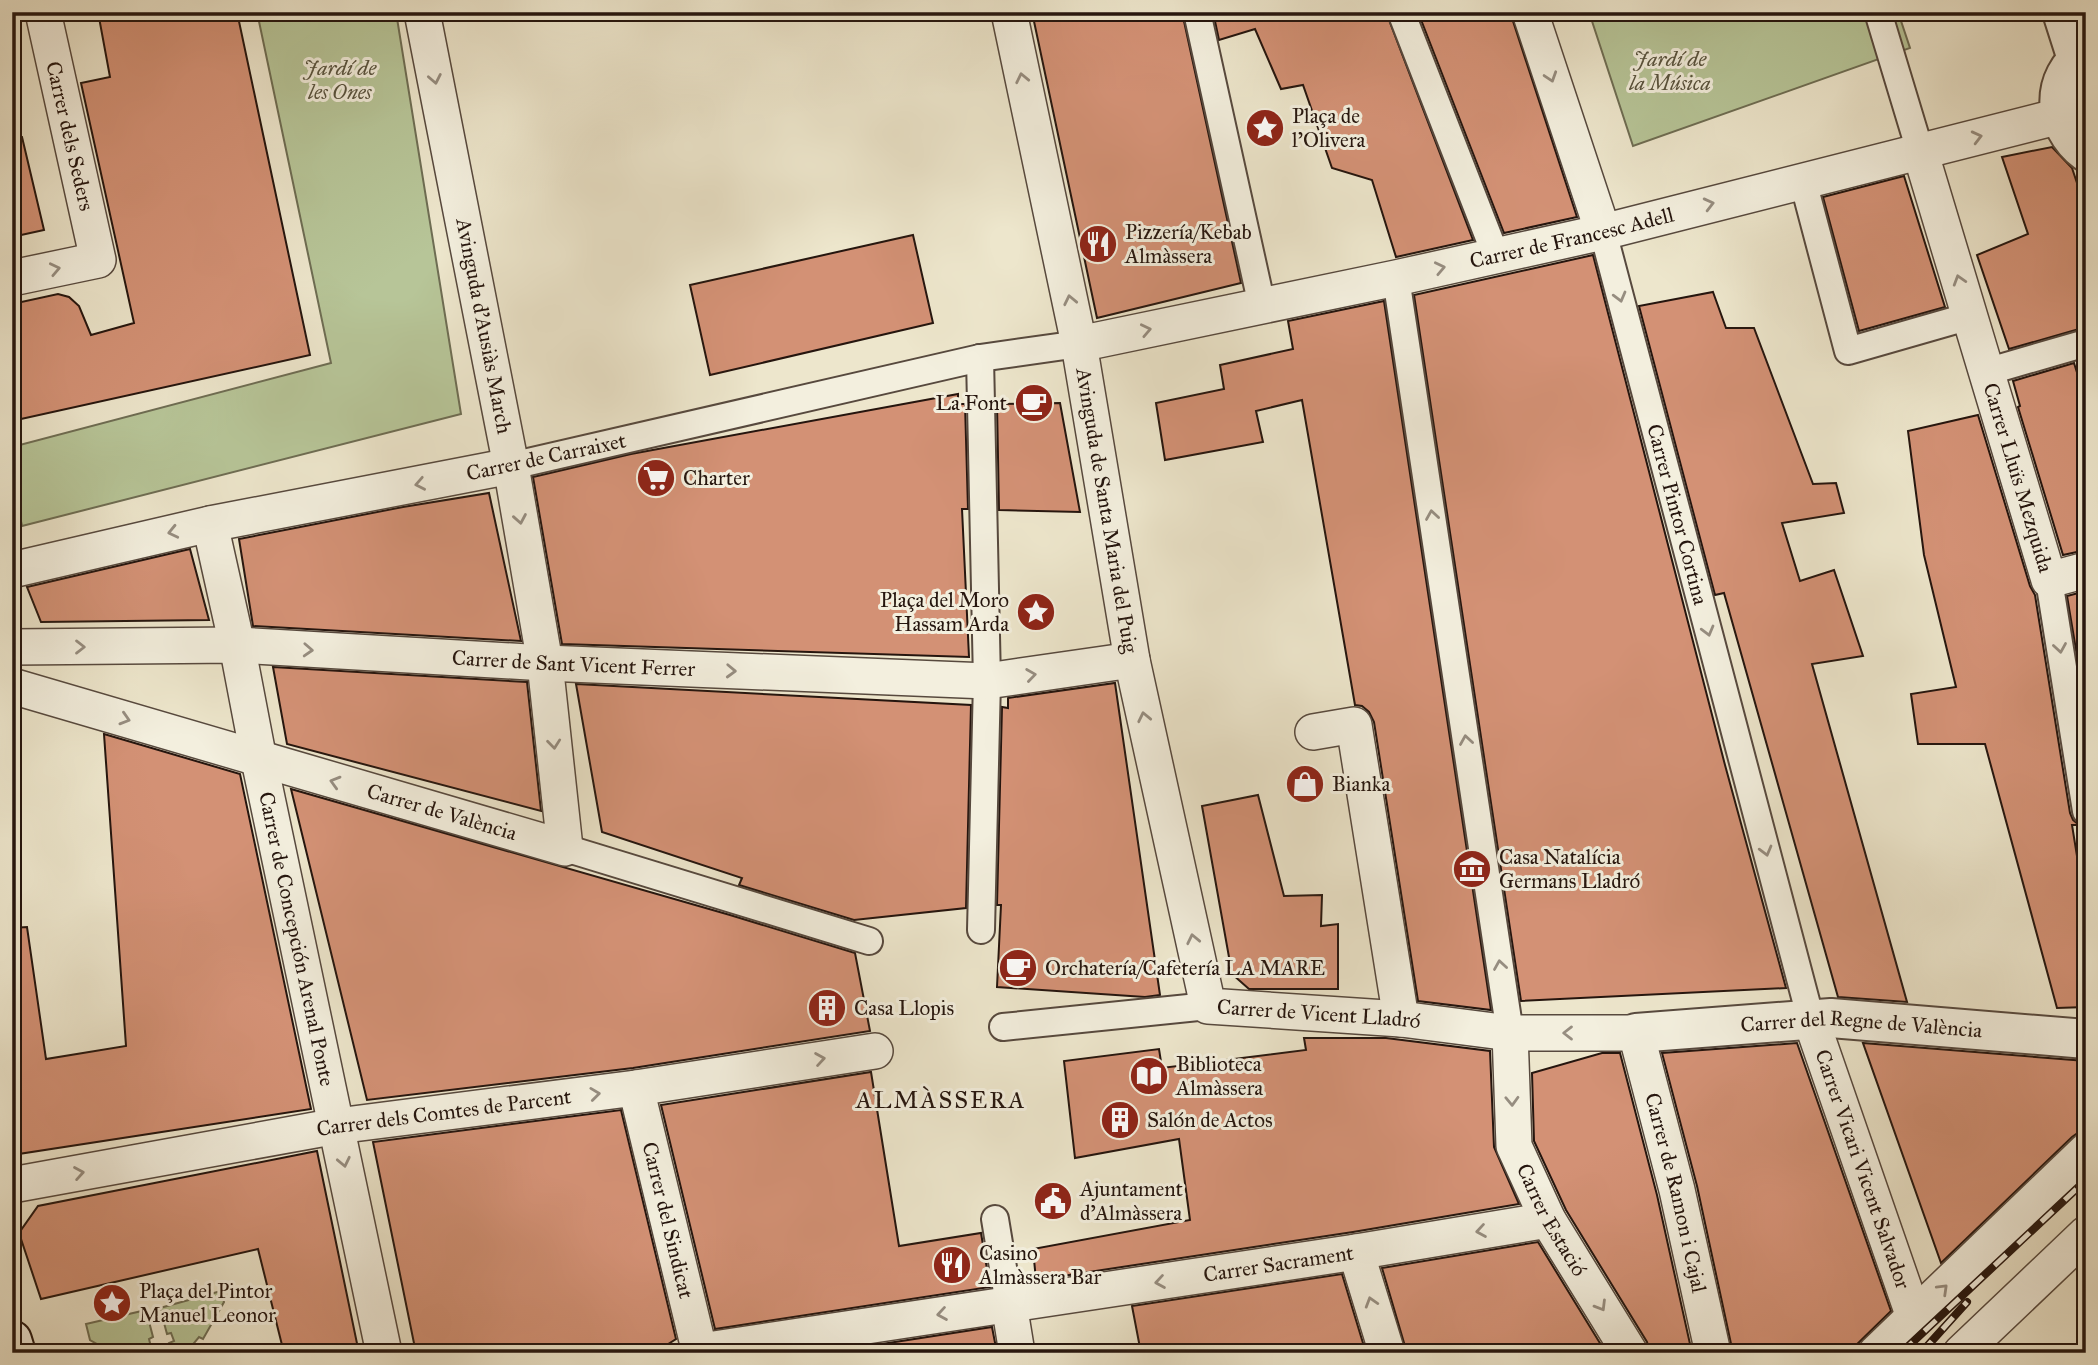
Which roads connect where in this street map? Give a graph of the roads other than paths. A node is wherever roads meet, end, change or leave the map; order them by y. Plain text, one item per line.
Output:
1 (43, 12) edge
2 (422, 12) edge
3 (1009, 12) edge
4 (1197, 12) edge
5 (1401, 12) edge
6 (1530, 12) edge
7 (1878, 12) edge
8 (2062, 12) edge
9 (2081, 56) edge
10 (2060, 116) junction
11 (1920, 151) junction
12 (2086, 152) edge
13 (1803, 181) junction
14 (1603, 232) junction
15 (1496, 256) junction
16 (12, 278) edge
17 (1396, 278) junction
18 (1262, 306) junction
19 (1970, 316) junction
20 (2086, 343) edge
21 (1079, 344) junction
22 (980, 358) junction
23 (1986, 372) junction
24 (511, 466) junction
25 (210, 524) junction
26 (12, 570) edge
27 (2086, 570) edge
28 (2049, 580) junction
29 (237, 645) junction
30 (12, 647) edge
31 (1132, 660) junction
32 (545, 663) junction
33 (987, 681) junction
34 (12, 686) edge
35 (1313, 732) dead end
36 (259, 760) junction
37 (2086, 811) edge
38 (565, 848) junction
39 (981, 930) dead end
40 (869, 941) dead end
41 (1208, 1006) junction
42 (1401, 1019) junction
43 (1811, 1020) junction
44 (1003, 1027) dead end
45 (1510, 1033) junction
46 (1636, 1033) junction
47 (2086, 1039) edge
48 (875, 1051) dead end
49 (636, 1088) junction
50 (337, 1126) junction
51 (2086, 1151) edge
52 (12, 1185) edge
53 (995, 1219) dead end
54 (1548, 1220) junction
55 (2086, 1234) edge
56 (1356, 1252) junction
57 (1009, 1304) junction
58 (1914, 1317) junction
59 (12, 1340) edge
60 (16, 1353) edge
61 (384, 1353) edge
62 (701, 1353) edge
63 (1017, 1353) edge
64 (1387, 1353) edge
65 (1630, 1353) edge
66 (1713, 1353) edge
67 (1876, 1353) edge
68 (1961, 1353) edge

16 -> 1 street, Carrer dels Seders
2 -> 24 street, Avinguda d'Ausiàs March
21 -> 3 street, Avinguda de Santa Maria del Puig
4 - 18 street
5 - 15 street
6 -> 14 street, Carrer Pintor Cortina
7 - 11 street
8 - 9 street
9 - 10 street
11 -> 10 street, Carrer de Francesc Adell
10 - 12 street
11 - 13 street, Carrer de Francesc Adell
19 -> 11 street, Carrer Lluïs Mezquida
14 -> 13 street, Carrer de Francesc Adell
13 - 19 street
14 - 15 street, Carrer de Francesc Adell
14 -> 43 street, Carrer Pintor Cortina
17 -> 15 street, Carrer de Francesc Adell
17 - 18 street, Carrer de Francesc Adell
45 -> 17 street
21 -> 18 street, Carrer de Francesc Adell
19 - 23 street, Carrer Lluïs Mezquida
20 - 23 street
21 - 22 street, Carrer de Carraixet
21 - 31 street, Avinguda de Santa Maria del Puig
22 - 24 street, Carrer de Carraixet
22 - 33 street
23 - 28 street, Carrer Lluïs Mezquida
24 -> 25 street, Carrer de Carraixet
24 -> 32 street, Avinguda d'Ausiàs March
25 -> 26 street, Carrer de Carraixet
25 - 29 street, Carrer de Concepción Arenal Ponte
27 - 28 street
28 -> 37 street, Carrer Lluïs Mezquida
30 -> 29 street, Carrer de Sant Vicent Ferrer
29 -> 32 street, Carrer de Sant Vicent Ferrer
29 - 36 street, Carrer de Concepción Arenal Ponte
33 -> 31 street, Carrer de Sant Vicent Ferrer
41 -> 31 street, Avinguda de Santa Maria del Puig
32 -> 33 street, Carrer de Sant Vicent Ferrer
32 -> 38 street, Avinguda d'Ausiàs March
33 - 39 street
34 -> 36 street, Carrer de València
35 - 42 street
38 -> 36 street, Carrer de València
36 - 50 street, Carrer de Concepción Arenal Ponte
38 - 40 street, Carrer de València
41 - 42 street, Carrer de Vicent Lladró
41 - 44 street, Carrer de Vicent Lladró
42 - 45 street, Carrer de Vicent Lladró
43 - 46 street, Carrer del Regne de València
43 - 47 street, Carrer del Regne de València
43 - 58 street, Carrer Vicari Vicent Salvador
46 -> 45 street, Carrer de Vicent Lladró
45 -> 54 street, Carrer Estació
46 - 66 street, Carrer de Ramon i Cajal
49 -> 48 street, Carrer dels Comtes de Parcent
50 -> 49 street, Carrer dels Comtes de Parcent
49 - 62 street, Carrer del Sindicat
52 -> 50 street, Carrer dels Comtes de Parcent
50 -> 61 street, Carrer de Concepción Arenal Ponte
58 -> 51 street
53 - 57 street
54 -> 56 street, Carrer Sacrament
54 -> 65 street, Carrer Estació
55 - 68 street
56 -> 57 street, Carrer Sacrament
64 -> 56 street
57 -> 62 street, Carrer Sacrament
57 - 63 street
58 - 67 street
59 - 60 street

